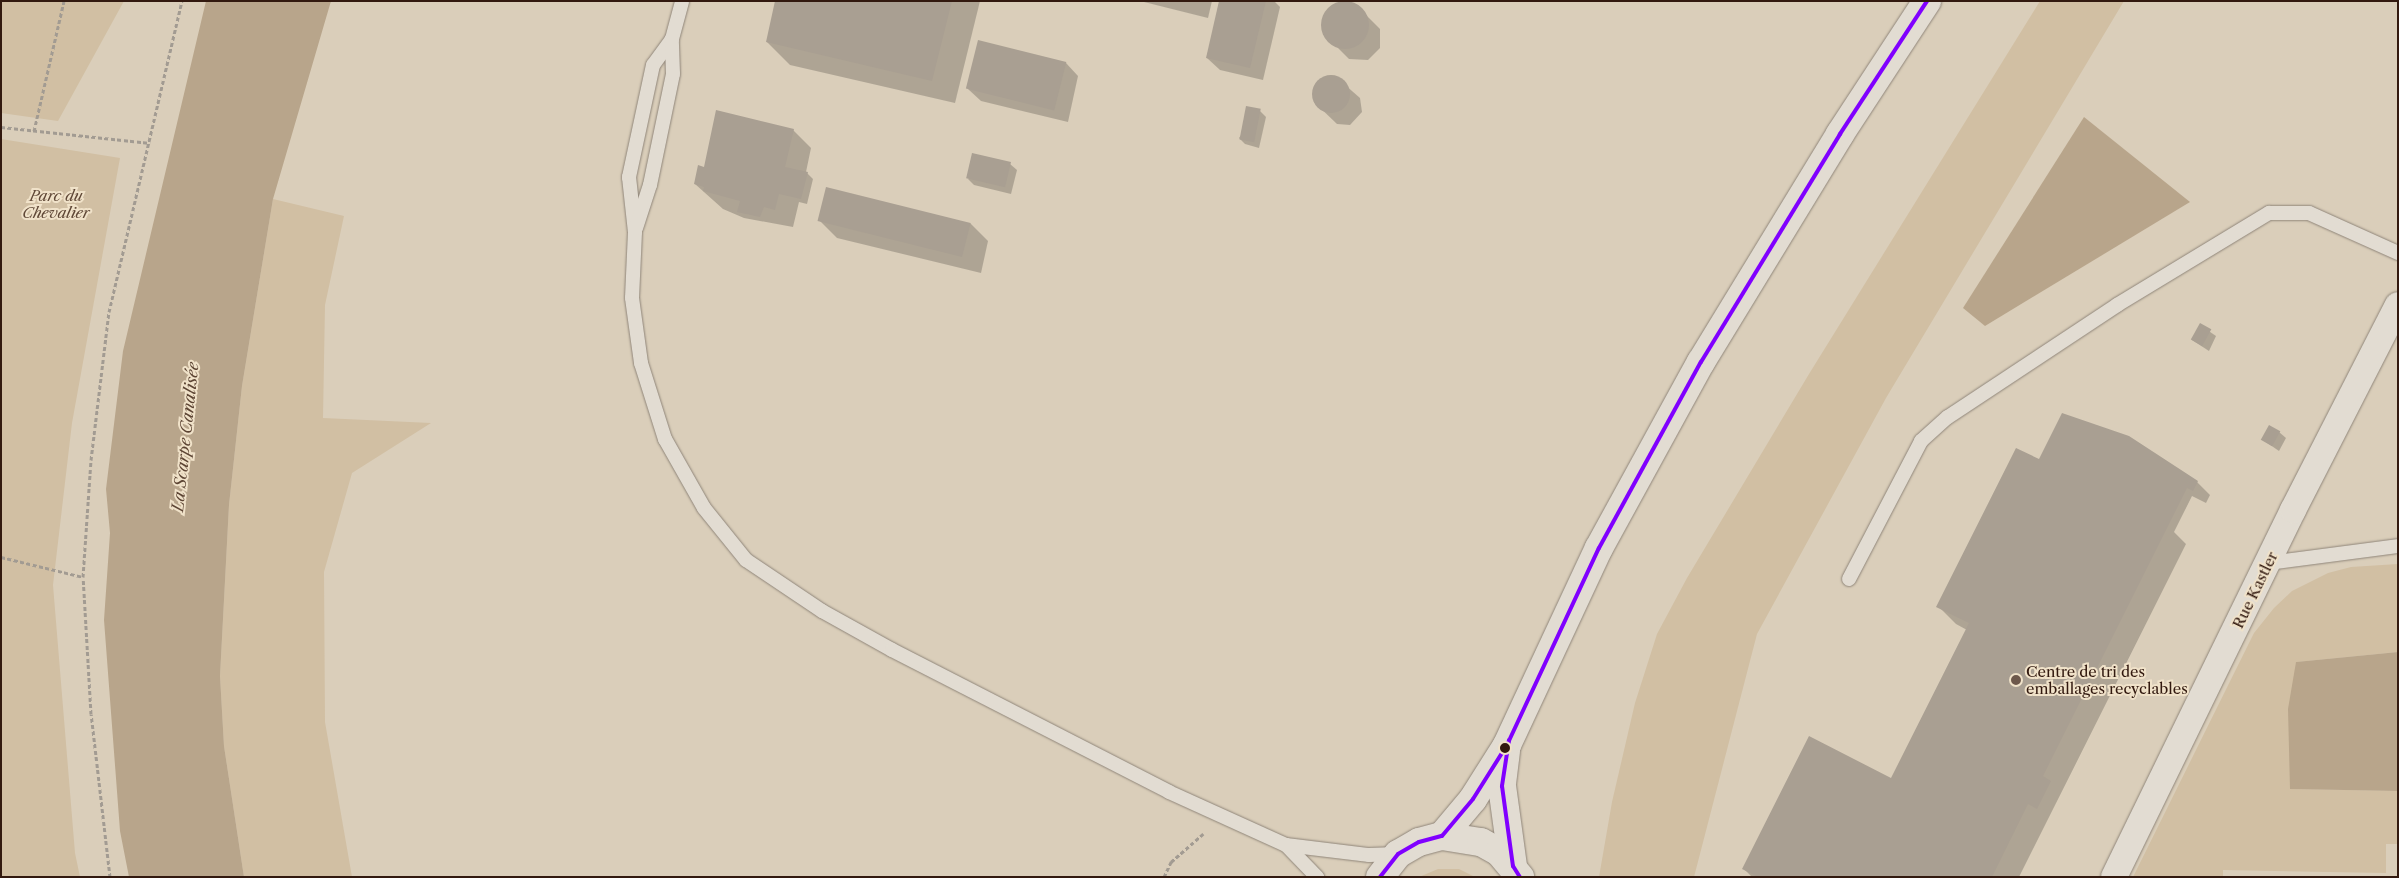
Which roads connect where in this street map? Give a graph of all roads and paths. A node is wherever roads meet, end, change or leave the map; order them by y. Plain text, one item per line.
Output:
1 (64, 1) edge
2 (182, 1) edge
3 (682, 1) edge
4 (1927, 1) edge
5 (672, 39) junction
6 (1, 127) edge
7 (34, 131) junction
8 (150, 143) junction
9 (635, 232) junction
10 (2398, 253) edge
11 (2398, 305) edge
12 (2398, 546) edge
13 (1, 557) edge
14 (2269, 564) junction
15 (83, 577) junction
16 (1850, 579) dead end
17 (1507, 745) junction
18 (1203, 834) dead end
19 (1442, 836) junction
20 (1286, 845) junction
21 (1398, 854) junction
22 (1517, 871) edge
23 (110, 877) edge
24 (1164, 877) edge
25 (1317, 877) edge
26 (1380, 877) edge
27 (2114, 877) edge

1 - 7 path
2 - 8 path
3 - 5 lane
4 - 17 street
5 - 9 lane
5 - 9 lane
6 - 7 path
7 - 8 path
8 - 15 path
9 - 20 lane
10 - 16 lane
11 - 14 street, Rue Kastler
12 - 14 lane
13 - 15 path
14 - 27 street, Rue Kastler
15 - 23 path
17 - 19 street
17 - 22 street
18 - 24 path
19 - 21 street
19 - 22 street
20 - 21 lane
20 - 25 lane
21 - 26 street

